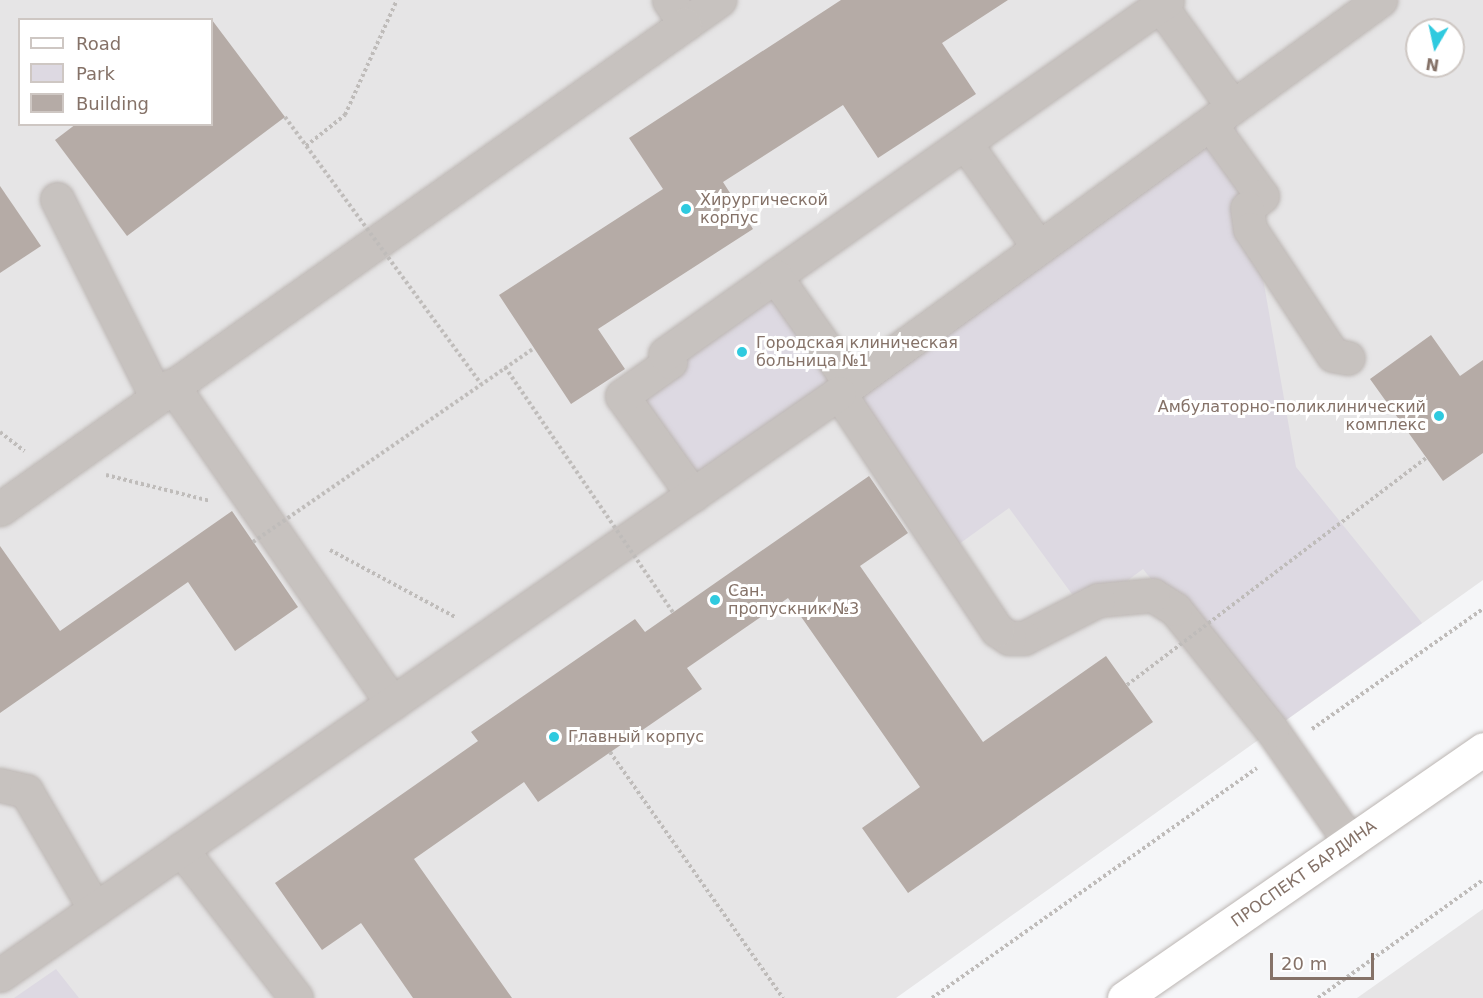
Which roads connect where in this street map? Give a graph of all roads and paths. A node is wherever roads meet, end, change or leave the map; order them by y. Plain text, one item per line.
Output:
1 (397, 0) edge
2 (719, 0) edge
3 (1380, 0) edge
4 (1163, 2) edge
5 (677, 12) edge
6 (1221, 115) junction
7 (285, 117) dead end
8 (965, 143) junction
9 (306, 146) junction
10 (57, 199) dead end
11 (1039, 248) junction
12 (775, 276) junction
13 (534, 348) dead end
14 (1348, 358) dead end
15 (505, 367) junction
16 (481, 384) junction
17 (845, 389) junction
18 (164, 391) junction
19 (1426, 458) dead end
20 (693, 495) junction
21 (0, 509) edge
22 (253, 542) dead end
23 (1483, 609) edge
24 (673, 612) dead end
25 (1127, 685) dead end
26 (392, 703) junction
27 (1285, 748) junction
28 (1483, 749) edge
29 (610, 752) dead end
30 (0, 785) edge
31 (1350, 842) junction
32 (181, 849) junction
33 (1483, 879) edge
34 (95, 909) junction
35 (0, 975) edge
36 (296, 998) edge
37 (783, 998) edge
38 (932, 998) edge
39 (1124, 998) edge
40 (1318, 998) edge

1 - 9 path
2 - 5 lane
3 - 6 lane
4 - 6 lane
4 - 8 lane
5 - 18 lane
6 - 11 lane
6 - 14 lane
7 - 9 path, bridge
8 - 11 lane
8 - 12 lane
9 - 16 path, bridge
10 - 18 lane
11 - 17 lane
12 - 17 lane
12 - 20 lane
13 - 15 path, bridge
15 - 16 path, bridge
15 - 24 path, bridge
16 - 22 path, bridge
17 - 20 lane
17 - 27 lane
18 - 21 lane
18 - 26 lane
19 - 25 path, bridge
20 - 26 lane
23 - 27 path
26 - 32 lane
27 - 31 lane
27 - 38 path
28 - 31 main road, ПРОСПЕКТ БАРДИНА
29 - 37 path
30 - 34 lane
31 - 39 main road, ПРОСПЕКТ БАРДИНА
32 - 34 lane
32 - 36 lane
33 - 40 path
34 - 35 lane

